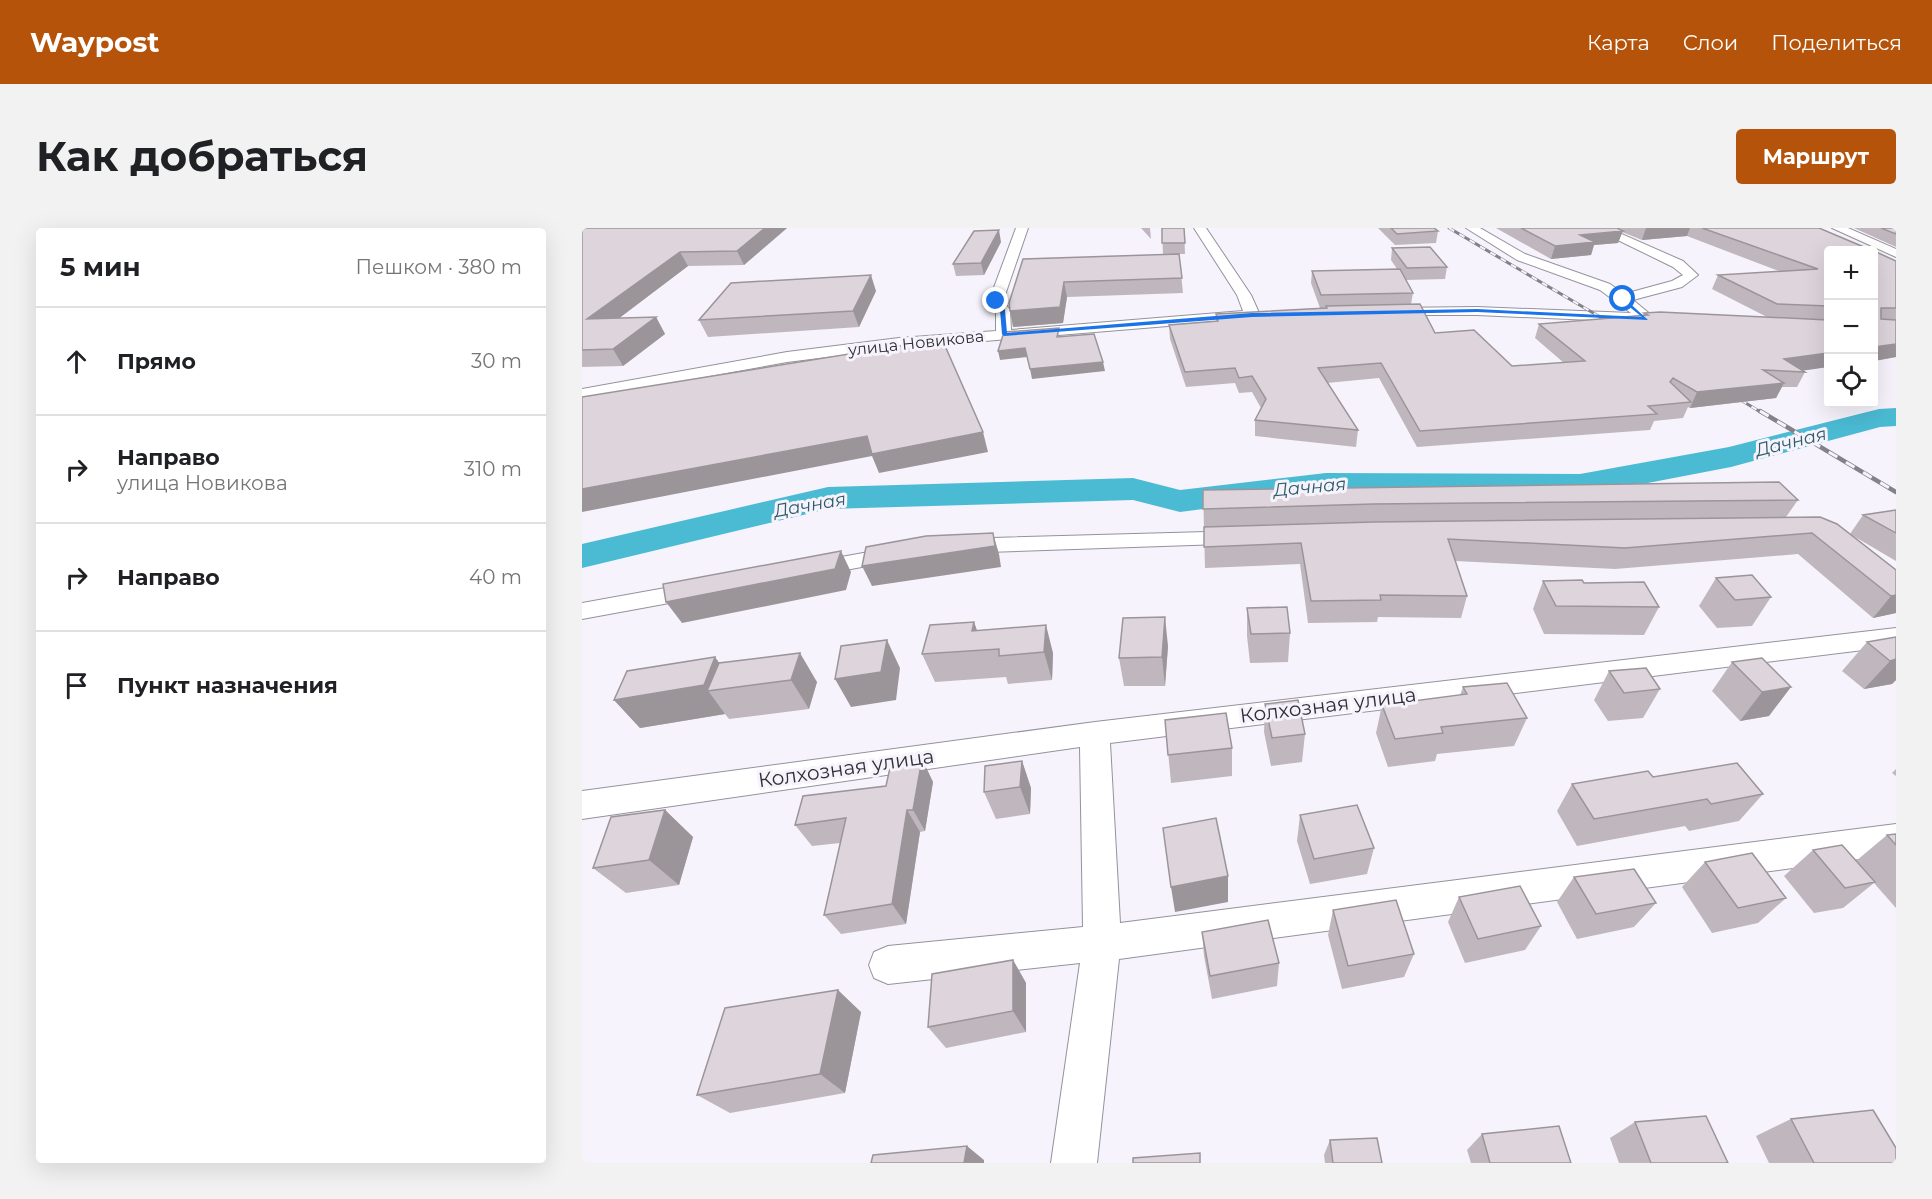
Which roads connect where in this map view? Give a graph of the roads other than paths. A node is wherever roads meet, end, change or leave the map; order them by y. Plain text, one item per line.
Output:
1 (1022, 228) edge
2 (1200, 228) edge
3 (1472, 228) edge
4 (1599, 228) edge
5 (1838, 228) edge
6 (1896, 253) edge
7 (1370, 313) edge
8 (1647, 319) junction
9 (1681, 320) edge
10 (1004, 334) junction
11 (582, 394) edge
12 (1263, 537) edge
13 (790, 573) edge
14 (721, 586) edge
15 (582, 611) edge
16 (1896, 637) edge
17 (1095, 733) junction
18 (582, 805) edge
19 (1896, 839) edge
20 (1102, 943) junction
21 (888, 965) dead end
22 (1074, 1163) edge

1 - 10 street
2 - 10 street, улица Новикова
3 - 8 street
4 - 8 street
5 - 6 street
7 - 8 street
8 - 9 street
10 - 11 street, улица Новикова
12 - 13 street
14 - 15 street
16 - 17 street, Колхозная улица
17 - 18 street, Колхозная улица
17 - 20 street
19 - 20 street
20 - 21 street
20 - 22 street

